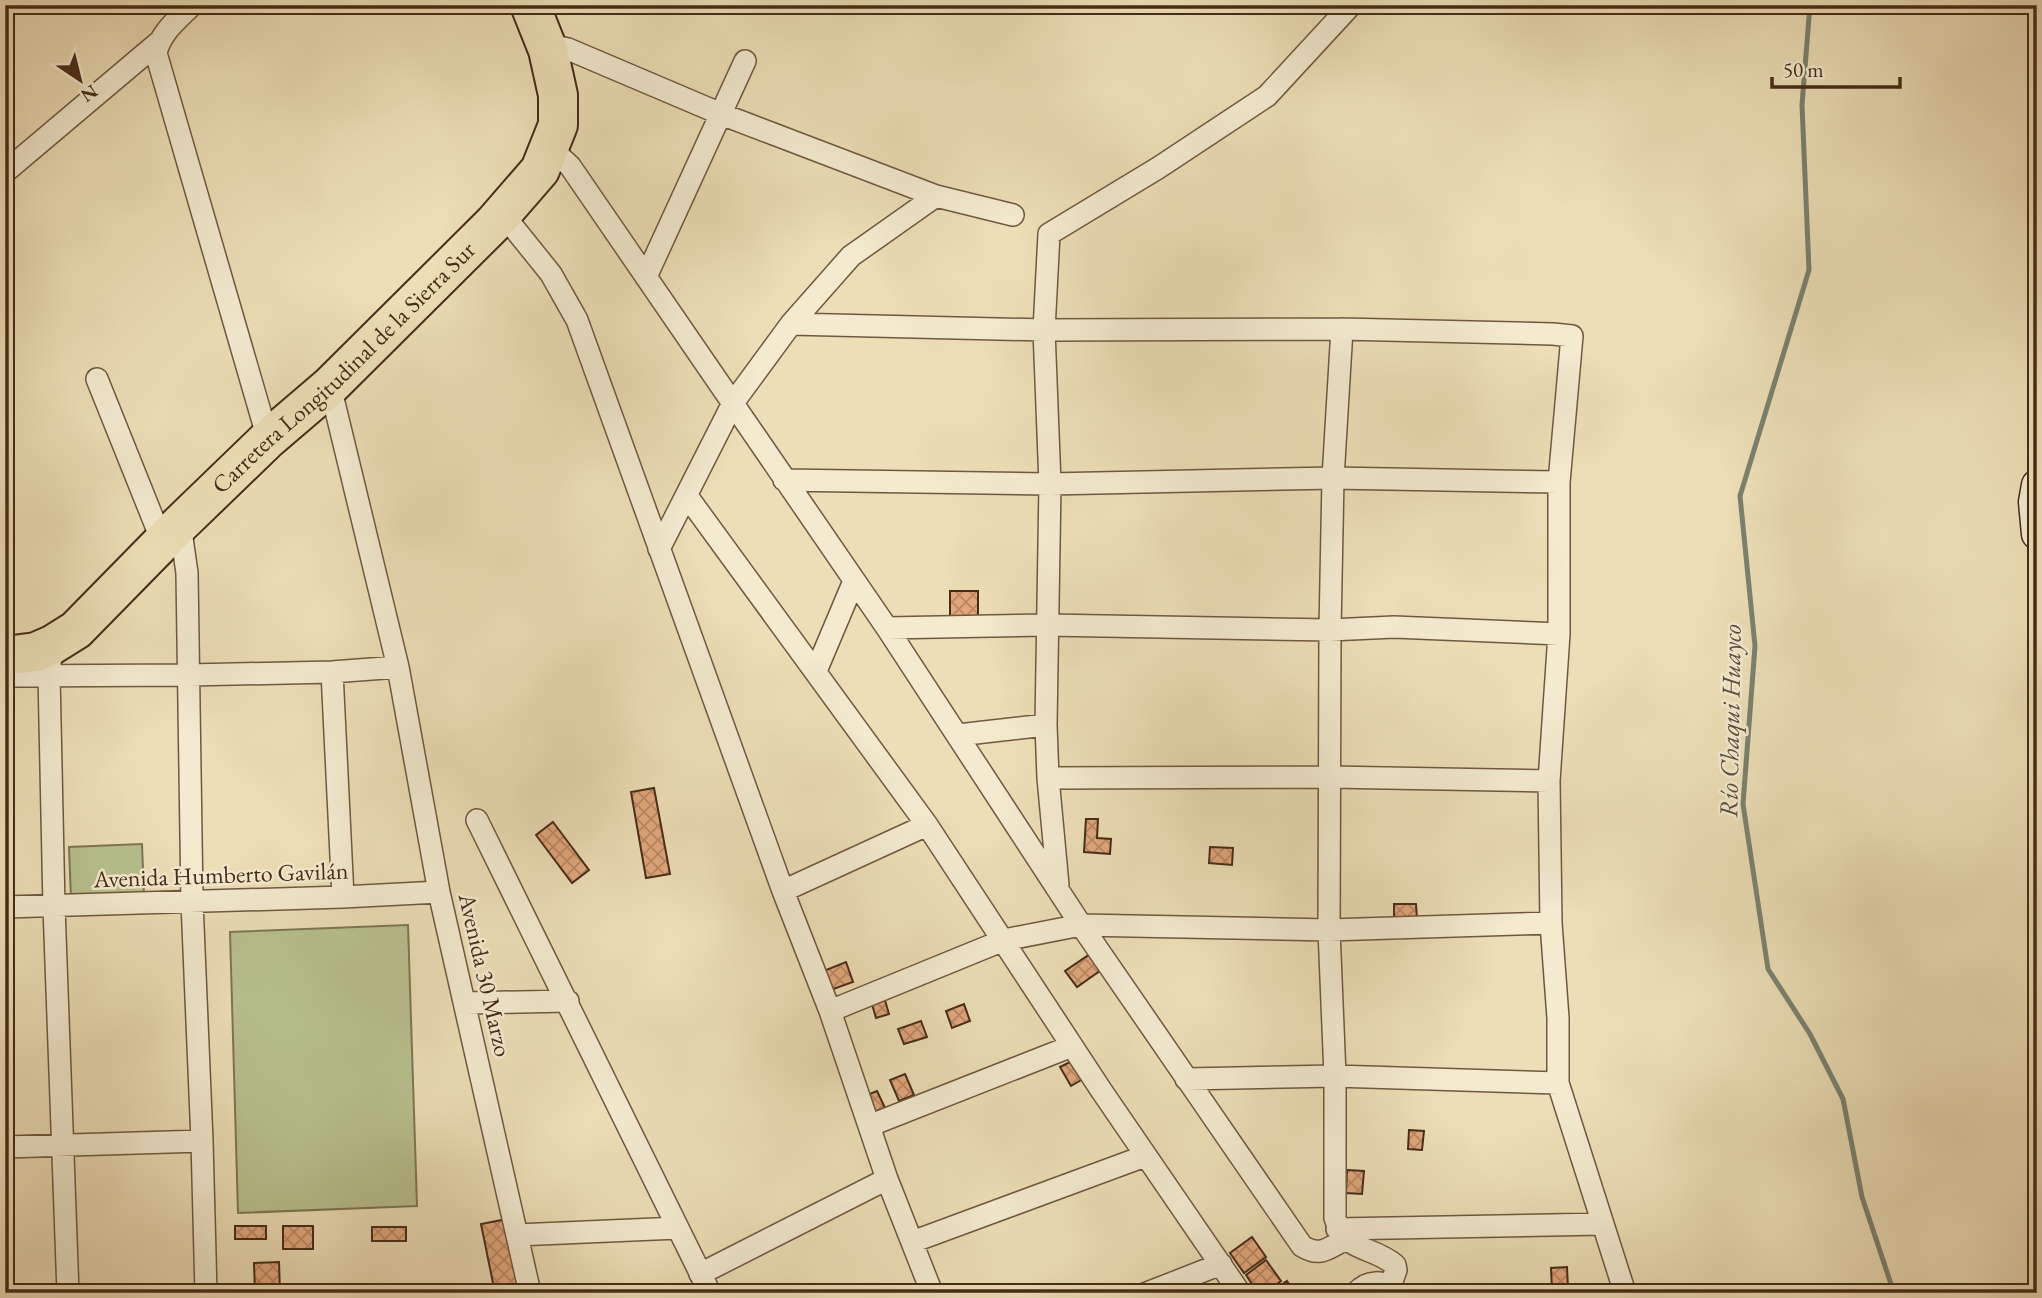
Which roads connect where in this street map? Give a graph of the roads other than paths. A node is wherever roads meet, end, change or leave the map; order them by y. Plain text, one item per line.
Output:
1 (192, 5) edge
2 (530, 5) edge
3 (1351, 5) edge
4 (159, 42) junction
5 (545, 44) junction
6 (745, 61) dead end
7 (721, 114) junction
8 (549, 147) junction
9 (5, 172) edge
10 (936, 196) junction
11 (502, 213) junction
12 (1013, 215) dead end
13 (646, 276) junction
14 (791, 324) junction
15 (1044, 330) junction
16 (1342, 330) junction
17 (97, 379) dead end
18 (330, 386) junction
19 (733, 403) junction
20 (268, 439) junction
21 (1332, 478) junction
22 (785, 480) junction
23 (1559, 482) junction
24 (1050, 484) junction
25 (2037, 485) edge
26 (687, 496) junction
27 (171, 532) junction
28 (2037, 534) edge
29 (659, 548) junction
30 (854, 581) junction
31 (1047, 625) junction
32 (887, 628) junction
33 (1330, 629) junction
34 (1559, 634) junction
35 (5, 656) edge
36 (51, 660) junction
37 (398, 667) junction
38 (816, 671) junction
39 (332, 672) junction
40 (189, 675) junction
41 (5, 676) edge
42 (1046, 725) junction
43 (958, 735) junction
44 (1330, 777) junction
45 (1048, 778) junction
46 (1549, 781) junction
47 (477, 820) dead end
48 (927, 825) junction
49 (1058, 887) junction
50 (783, 891) junction
51 (439, 892) junction
52 (343, 897) junction
53 (192, 902) junction
54 (5, 907) edge
55 (54, 907) junction
56 (1550, 923) junction
57 (1081, 925) junction
58 (1329, 930) junction
59 (1004, 940) junction
60 (568, 1002) junction
61 (465, 1003) junction
62 (830, 1011) junction
63 (1072, 1046) junction
64 (1335, 1076) junction
65 (1186, 1079) junction
66 (1558, 1083) junction
67 (871, 1125) junction
68 (202, 1141) junction
69 (5, 1147) edge
70 (63, 1147) junction
71 (1145, 1156) junction
72 (887, 1179) junction
73 (1603, 1224) junction
74 (678, 1228) junction
75 (1341, 1234) junction
76 (517, 1236) junction
77 (912, 1242) junction
78 (1221, 1264) junction
79 (705, 1283) edge
80 (1388, 1287) edge
81 (68, 1293) edge
82 (206, 1293) edge
83 (530, 1293) edge
84 (932, 1293) edge
85 (1147, 1293) edge
86 (1240, 1293) edge
87 (1356, 1293) edge
88 (1625, 1293) edge

1 - 4 street
2 - 5 highway, Carretera Longitudinal de la Sierra Sur
3 - 15 street
4 - 9 street
4 - 20 street
5 - 7 street
5 - 8 highway, Carretera Longitudinal de la Sierra Sur
6 - 7 street
7 - 10 street
7 - 13 street
8 - 11 highway, Carretera Longitudinal de la Sierra Sur
8 - 13 street
10 - 12 street
10 - 14 street
11 - 18 highway, Carretera Longitudinal de la Sierra Sur
11 - 29 street
13 - 19 street
14 - 15 street
14 - 19 street
15 - 16 street
15 - 24 street
16 - 21 street
16 - 23 street
17 - 27 street
18 - 20 highway, Carretera Longitudinal de la Sierra Sur
18 - 37 street, Avenida 30 Marzo
19 - 22 street
19 - 26 street
20 - 27 highway, Carretera Longitudinal de la Sierra Sur
21 - 23 street
21 - 24 street
21 - 33 street
22 - 24 street
22 - 30 street
23 - 34 street
24 - 31 street
25 - 28 street
26 - 29 street
26 - 38 street
27 - 36 highway, Carretera Longitudinal de la Sierra Sur
27 - 40 street
29 - 50 street
30 - 32 street
30 - 38 street
31 - 32 street
31 - 33 street
31 - 42 street
32 - 43 street
33 - 34 street
33 - 44 street
34 - 46 street
35 - 36 highway, Carretera Longitudinal de la Sierra Sur
36 - 40 street
36 - 41 street
36 - 55 street
37 - 39 street
37 - 51 street, Avenida 30 Marzo
38 - 48 street
39 - 40 street
39 - 52 street
40 - 53 street
42 - 43 street
42 - 45 street
43 - 49 street
44 - 45 street
44 - 46 street
44 - 58 street
45 - 49 street
46 - 56 street
47 - 60 street
48 - 50 street
48 - 59 street
49 - 57 street
50 - 62 street
51 - 52 street, Avenida Humberto Gavilán
51 - 61 street, Avenida 30 Marzo
52 - 53 street, Avenida Humberto Gavilán
53 - 55 street, Avenida Humberto Gavilán
53 - 68 street
54 - 55 street, Avenida Humberto Gavilán
55 - 70 street
56 - 58 street
56 - 66 street
57 - 58 street
57 - 59 street
57 - 65 street
58 - 64 street
59 - 62 street
59 - 63 street
60 - 61 street
60 - 74 street
61 - 76 street, Avenida 30 Marzo
62 - 67 street
63 - 67 street
63 - 71 street
64 - 65 street
64 - 66 street
64 - 75 street
65 - 75 street
66 - 73 street
67 - 72 street
68 - 70 street
68 - 82 street
69 - 70 street
70 - 81 street
71 - 77 street
71 - 78 street
72 - 77 street
72 - 79 street
73 - 75 street
73 - 88 street
74 - 76 street
74 - 79 street
75 - 80 street
76 - 83 street, Avenida 30 Marzo
77 - 84 street
78 - 85 street
78 - 86 street
80 - 87 street

